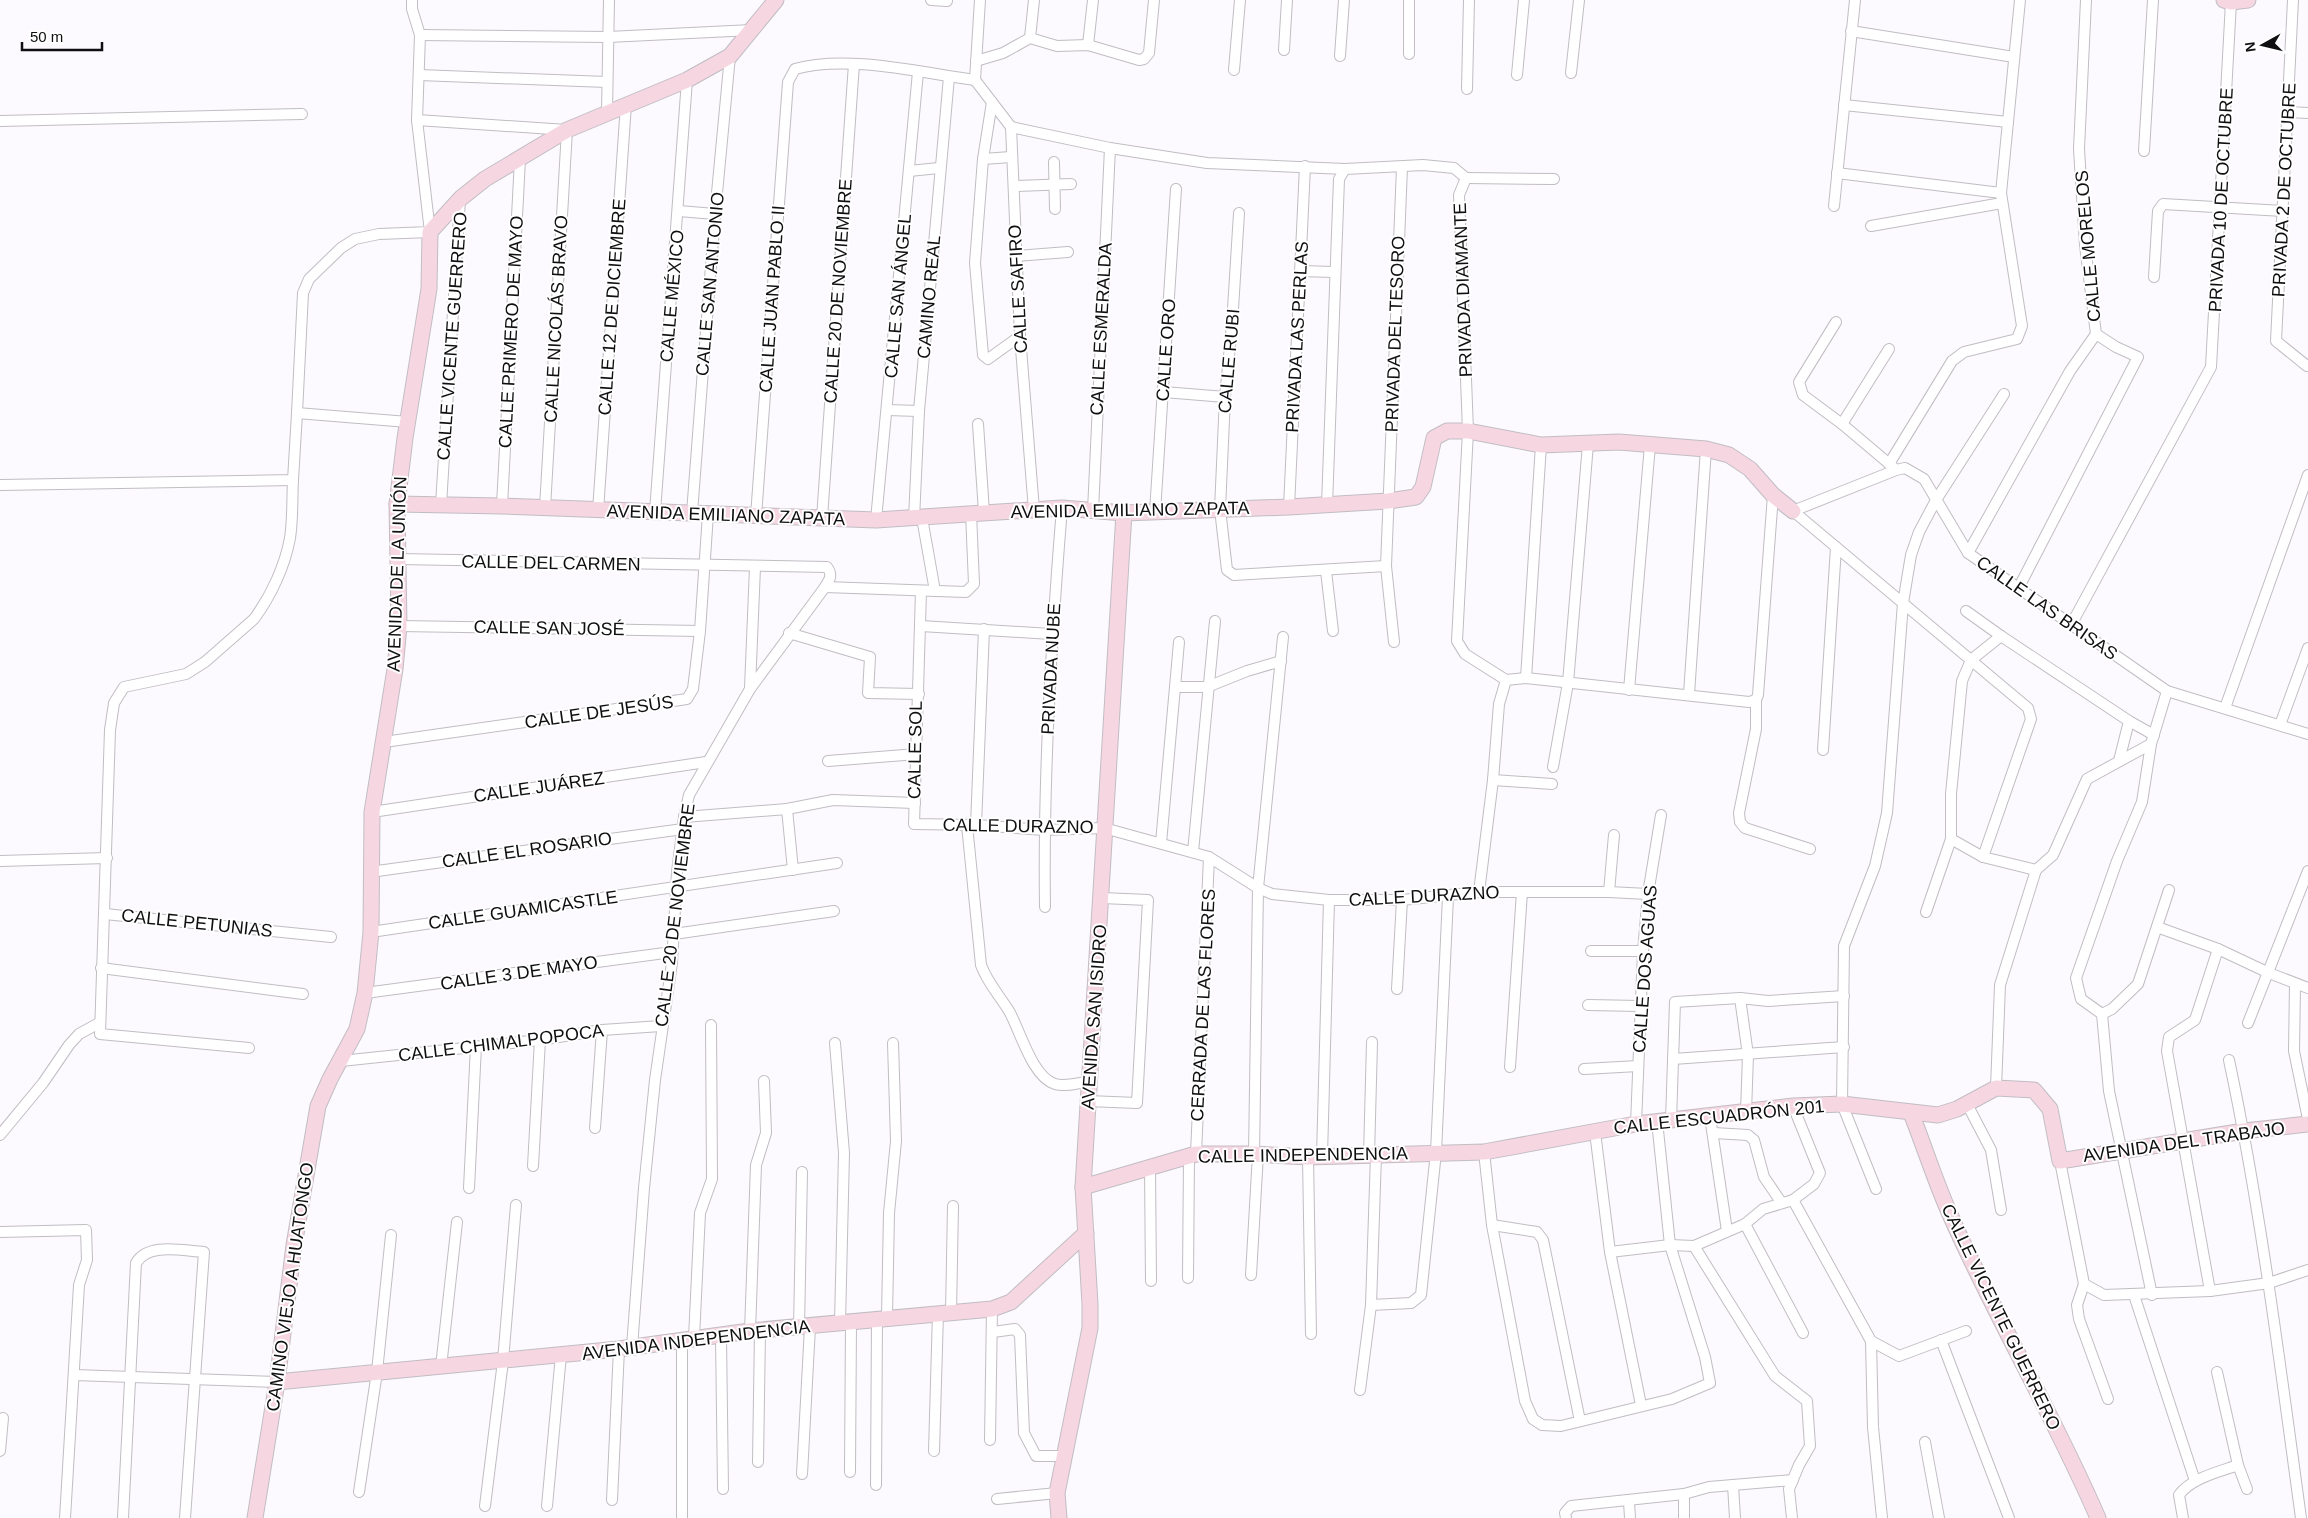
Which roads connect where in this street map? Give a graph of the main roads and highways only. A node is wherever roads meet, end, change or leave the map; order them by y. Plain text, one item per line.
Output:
1 (776, 0) edge
2 (2248, 0) edge
3 (2227, 1) edge
4 (430, 232) joint
5 (398, 504) junction
6 (1793, 511) road end
7 (1124, 513) junction
8 (341, 1061) joint
9 (1911, 1113) junction
10 (2308, 1124) edge
11 (1436, 1152) joint
12 (2060, 1161) joint
13 (1083, 1187) junction
14 (1086, 1233) junction
15 (277, 1382) junction
16 (256, 1518) edge
17 (1059, 1518) edge
18 (2098, 1518) edge

1 - 4 main road, CALLE VICENTE GUERRERO
2 - 3 main road
4 - 5 main road, AVENIDA DE LA UNIÓN
5 - 7 main road, AVENIDA EMILIANO ZAPATA
5 - 8 main road, AVENIDA DE LA UNIÓN
6 - 7 main road, AVENIDA EMILIANO ZAPATA
7 - 13 main road, AVENIDA SAN ISIDRO
8 - 15 main road, CAMINO VIEJO A HUATONGO
9 - 11 main road, CALLE ESCUADRÓN 201
9 - 12 main road, CALLE ESCUADRÓN 201
9 - 18 main road, CALLE VICENTE GUERRERO
10 - 12 main road, AVENIDA DEL TRABAJO
11 - 13 main road, CALLE INDEPENDENCIA
13 - 14 main road, AVENIDA SAN ISIDRO
14 - 15 main road, AVENIDA INDEPENDENCIA
14 - 17 main road, AVENIDA SAN ISIDRO
15 - 16 main road, CAMINO VIEJO A HUATONGO

